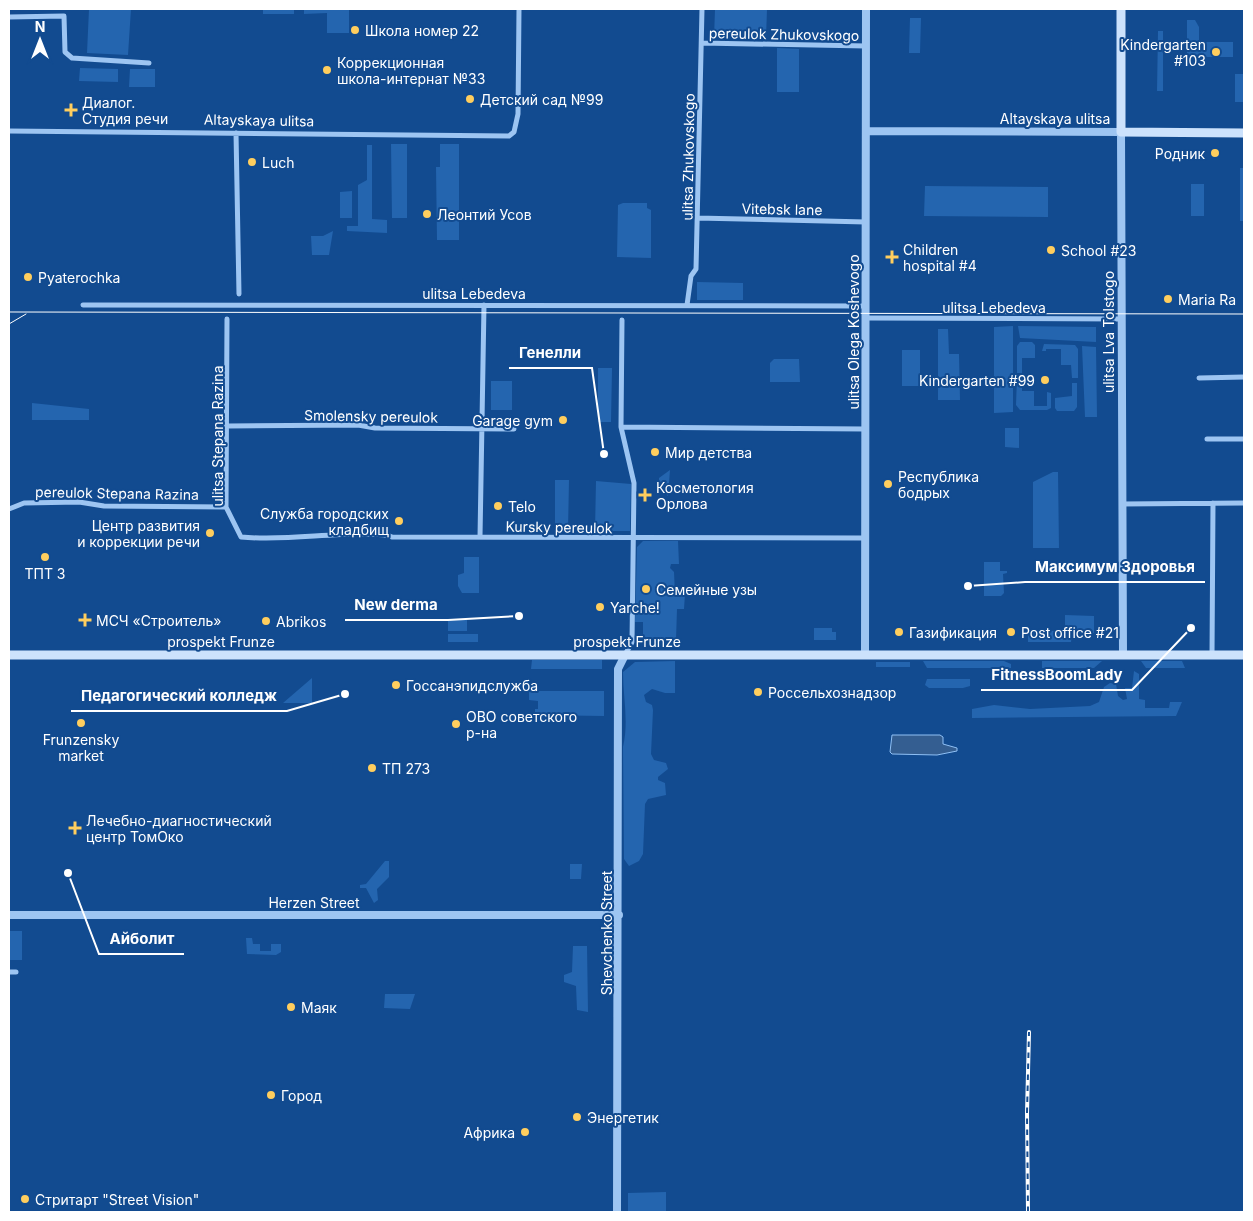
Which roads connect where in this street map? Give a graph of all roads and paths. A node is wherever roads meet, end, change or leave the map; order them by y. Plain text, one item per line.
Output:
1 (519, 9) edge
2 (702, 9) edge
3 (866, 9) edge
4 (1121, 9) edge
5 (9, 17) edge
6 (702, 43) junction
7 (866, 46) junction
8 (149, 63) dead end
9 (9, 131) edge
10 (866, 131) junction
11 (1122, 132) junction
12 (236, 133) junction
13 (1244, 133) edge
14 (697, 218) junction
15 (866, 222) junction
16 (239, 294) dead end
17 (83, 305) dead end
18 (484, 305) junction
19 (687, 305) junction
20 (865, 306) junction
21 (865, 318) junction
22 (227, 319) dead end
23 (1122, 319) junction
24 (622, 320) dead end
25 (1244, 377) edge
26 (1199, 378) dead end
27 (228, 426) junction
28 (621, 427) junction
29 (482, 428) junction
30 (514, 429) dead end
31 (865, 429) junction
32 (1244, 439) edge
33 (1206, 440) dead end
34 (1244, 503) edge
35 (1122, 504) junction
36 (1213, 504) junction
37 (226, 507) junction
38 (9, 509) edge
39 (480, 537) junction
40 (254, 538) joint
41 (865, 538) junction
42 (633, 539) junction
43 (625, 654) junction
44 (9, 655) edge
45 (865, 655) junction
46 (1123, 655) junction
47 (1212, 655) junction
48 (1244, 655) edge
49 (619, 914) junction
50 (9, 915) edge
51 (9, 972) edge
52 (16, 972) dead end
53 (617, 1212) edge

1 - 12 street, Altayskaya ulitsa
2 - 6 street, ulitsa Zhukovskogo
3 - 7 street, ulitsa Olega Koshevogo
4 - 11 main road, ulitsa Lva Tolstogo
5 - 8 street
6 - 7 street, pereulok Zhukovskogo
6 - 14 street, ulitsa Zhukovskogo
7 - 10 street, ulitsa Olega Koshevogo
9 - 12 street, Altayskaya ulitsa
10 - 11 street, Altayskaya ulitsa
10 - 15 street, ulitsa Olega Koshevogo
11 - 13 main road, Altayskaya ulitsa
11 - 23 street, ulitsa Lva Tolstogo
12 - 16 street
14 - 15 street, Vitebsk lane
14 - 19 street, ulitsa Zhukovskogo
15 - 20 street, ulitsa Olega Koshevogo
17 - 18 street, ulitsa Lebedeva
18 - 19 street, ulitsa Lebedeva
18 - 29 street
19 - 20 street, ulitsa Lebedeva
20 - 21 street, ulitsa Olega Koshevogo
21 - 23 street, ulitsa Lebedeva
21 - 31 street, ulitsa Olega Koshevogo
22 - 27 street, ulitsa Stepana Razina
23 - 35 street, ulitsa Lva Tolstogo
24 - 28 street
25 - 26 street
27 - 29 street, Smolensky pereulok
27 - 37 street, ulitsa Stepana Razina
28 - 31 street
28 - 42 street
29 - 30 street, Smolensky pereulok
29 - 39 street
31 - 41 street, ulitsa Olega Koshevogo
32 - 33 street
34 - 36 street
35 - 36 street
35 - 46 street, ulitsa Lva Tolstogo
36 - 47 street
37 - 38 street, pereulok Stepana Razina
37 - 40 street, ulitsa Stepana Razina
39 - 40 street, Kursky pereulok
39 - 42 street, Kursky pereulok
41 - 42 street, Kursky pereulok
41 - 45 street, ulitsa Olega Koshevogo
42 - 43 street
43 - 44 main road, prospekt Frunze
43 - 45 main road, prospekt Frunze
43 - 49 street, Shevchenko Street
45 - 46 main road, prospekt Frunze
46 - 47 main road, prospekt Frunze
47 - 48 main road, prospekt Frunze
49 - 50 street, Herzen Street
49 - 53 street, Shevchenko Street
51 - 52 street

